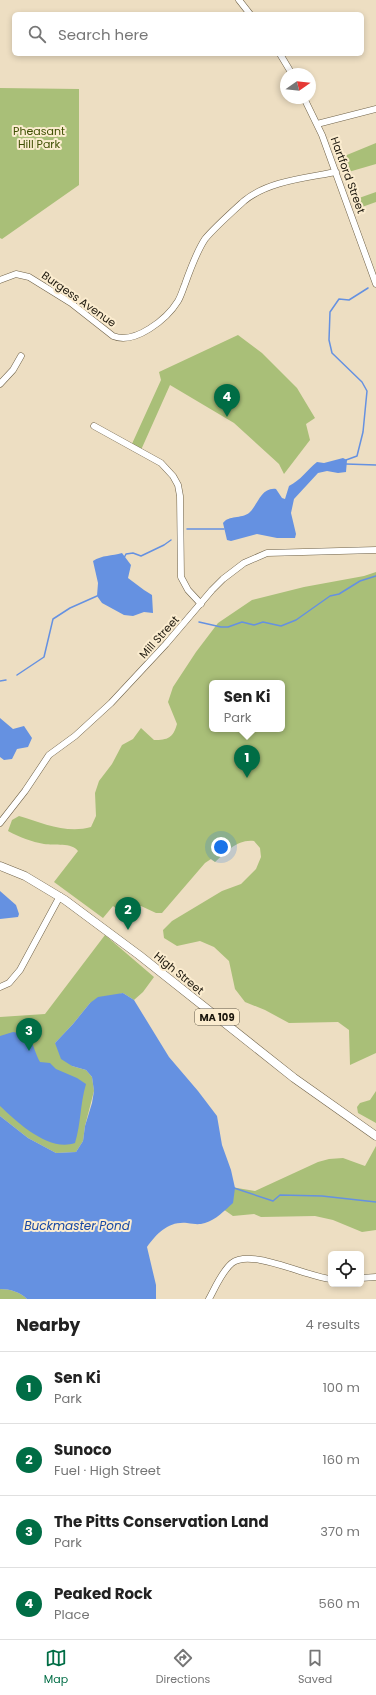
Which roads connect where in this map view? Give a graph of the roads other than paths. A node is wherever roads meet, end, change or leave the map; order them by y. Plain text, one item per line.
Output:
1 (239, 0) edge
2 (248, 12) edge
3 (281, 56) edge
4 (288, 68) edge
5 (307, 104) edge
6 (376, 109) edge
7 (317, 124) junction
8 (336, 172) junction
9 (0, 280) edge
10 (376, 284) edge
11 (21, 356) dead end
12 (0, 384) edge
13 (94, 426) dead end
14 (376, 550) edge
15 (201, 604) junction
16 (0, 823) edge
17 (0, 866) edge
18 (60, 896) junction
19 (0, 987) edge
20 (376, 1136) edge
21 (376, 1277) edge
22 (328, 1278) edge
23 (364, 1278) edge
24 (209, 1299) edge

1 - 2 street
3 - 4 street
5 - 7 street, Hartford Street
6 - 7 street
7 - 8 street, Hartford Street
8 - 9 street, Burgess Avenue
8 - 10 street, Hartford Street
11 - 12 street
13 - 15 street
14 - 15 street, Mill Street
15 - 16 street, Mill Street
17 - 18 main road, High Street / MA 109
18 - 19 street
18 - 20 main road, High Street / MA 109
21 - 23 street
22 - 24 street

